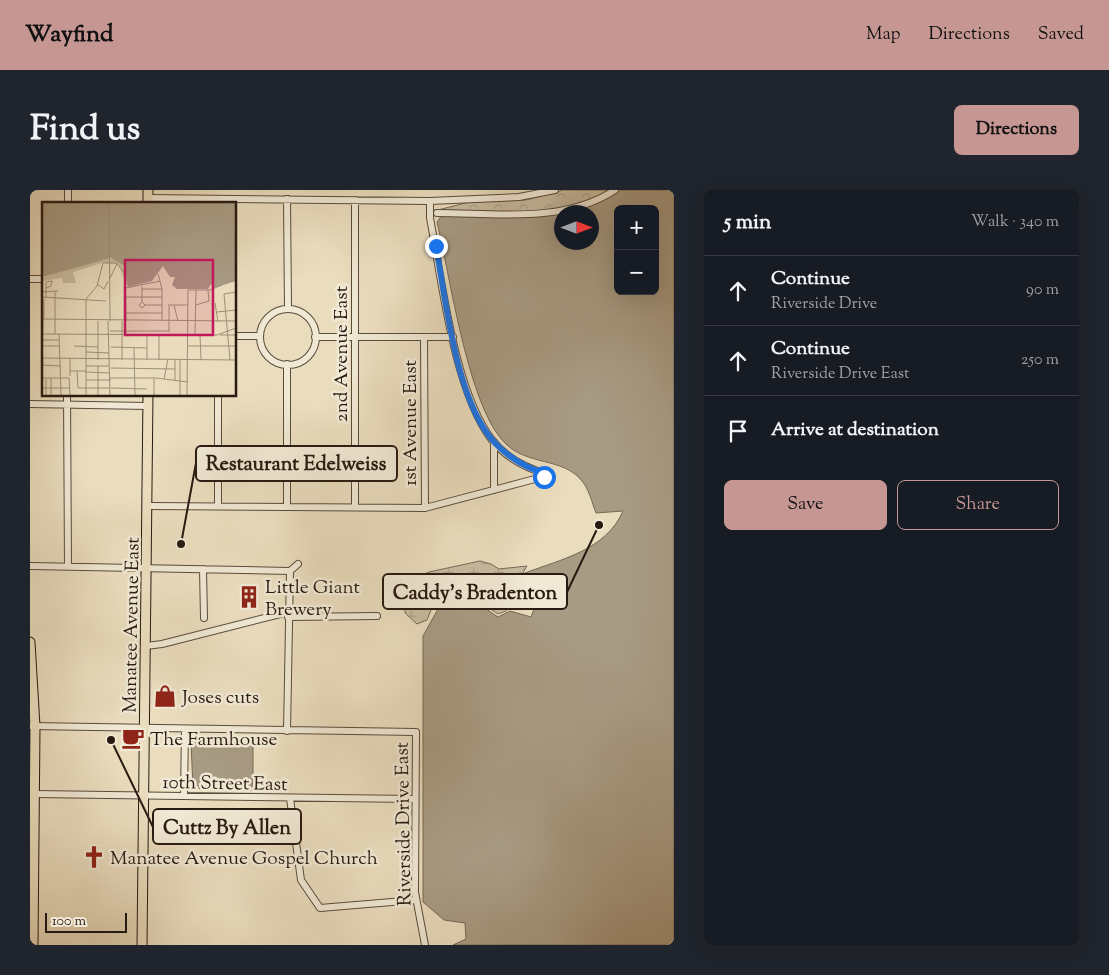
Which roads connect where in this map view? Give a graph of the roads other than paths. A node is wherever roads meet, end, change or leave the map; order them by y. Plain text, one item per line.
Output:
1 (555, 190) edge
2 (615, 190) edge
3 (148, 197) edge
4 (287, 199) junction
5 (355, 200) junction
6 (219, 201) edge
7 (430, 201) junction
8 (436, 213) dead end
9 (288, 309) junction
10 (236, 336) edge
11 (260, 336) junction
12 (315, 337) junction
13 (355, 337) junction
14 (424, 337) junction
15 (453, 337) junction
16 (287, 364) junction
17 (68, 396) edge
18 (148, 396) edge
19 (218, 396) edge
20 (30, 404) edge
21 (67, 405) junction
22 (148, 406) junction
23 (494, 442) junction
24 (494, 490) junction
25 (148, 506) junction
26 (218, 506) junction
27 (287, 506) junction
28 (355, 507) junction
29 (425, 508) junction
30 (298, 564) dead end
31 (30, 566) edge
32 (68, 566) junction
33 (147, 568) junction
34 (203, 569) junction
35 (290, 571) junction
36 (288, 614) junction
37 (377, 616) dead end
38 (204, 618) dead end
39 (30, 642) edge
40 (146, 646) junction
41 (33, 726) edge
42 (146, 729) junction
43 (185, 729) junction
44 (287, 730) junction
45 (35, 794) junction
46 (144, 796) junction
47 (184, 796) junction
48 (290, 798) junction
49 (415, 799) junction
50 (32, 835) edge
51 (416, 900) junction
52 (33, 945) edge
53 (142, 945) edge
54 (425, 945) edge

1 - 7 street
2 - 8 street
3 - 6 street
4 - 5 street
4 - 6 street
4 - 9 street
5 - 7 street
5 - 13 street, 2nd Avenue East
7 - 15 street
9 - 11 street
9 - 12 street
10 - 11 street
11 - 16 street
12 - 13 street
12 - 16 street
13 - 14 street
13 - 28 street, 2nd Avenue East
14 - 15 street
14 - 29 street, 1st Avenue East
15 - 23 street
16 - 27 street
17 - 21 street
18 - 22 main road, Manatee Avenue East
19 - 26 street
20 - 21 street
21 - 22 street
21 - 32 street
22 - 25 main road, Manatee Avenue East
23 - 24 street
23 - 24 street
24 - 29 street
25 - 26 street
25 - 33 main road, Manatee Avenue East
26 - 27 street
27 - 28 street
28 - 29 street
30 - 35 street
31 - 32 street
32 - 33 street
33 - 34 street
33 - 40 main road, Manatee Avenue East
34 - 35 street
34 - 38 street
35 - 36 street
36 - 37 street
36 - 40 street
36 - 44 street
39 - 41 main road
40 - 42 main road, Manatee Avenue East
41 - 42 street
41 - 45 main road
42 - 43 street
42 - 46 main road, Manatee Avenue East
43 - 44 street
43 - 47 street
44 - 49 street, Riverside Drive East
45 - 46 street, 10th Street East
45 - 50 main road
46 - 47 street, 10th Street East
46 - 53 main road, Manatee Avenue East
47 - 48 street, 10th Street East
48 - 49 street, 10th Street East
48 - 51 street
49 - 51 street, Riverside Drive East
50 - 52 main road
51 - 54 street, Riverside Drive East

